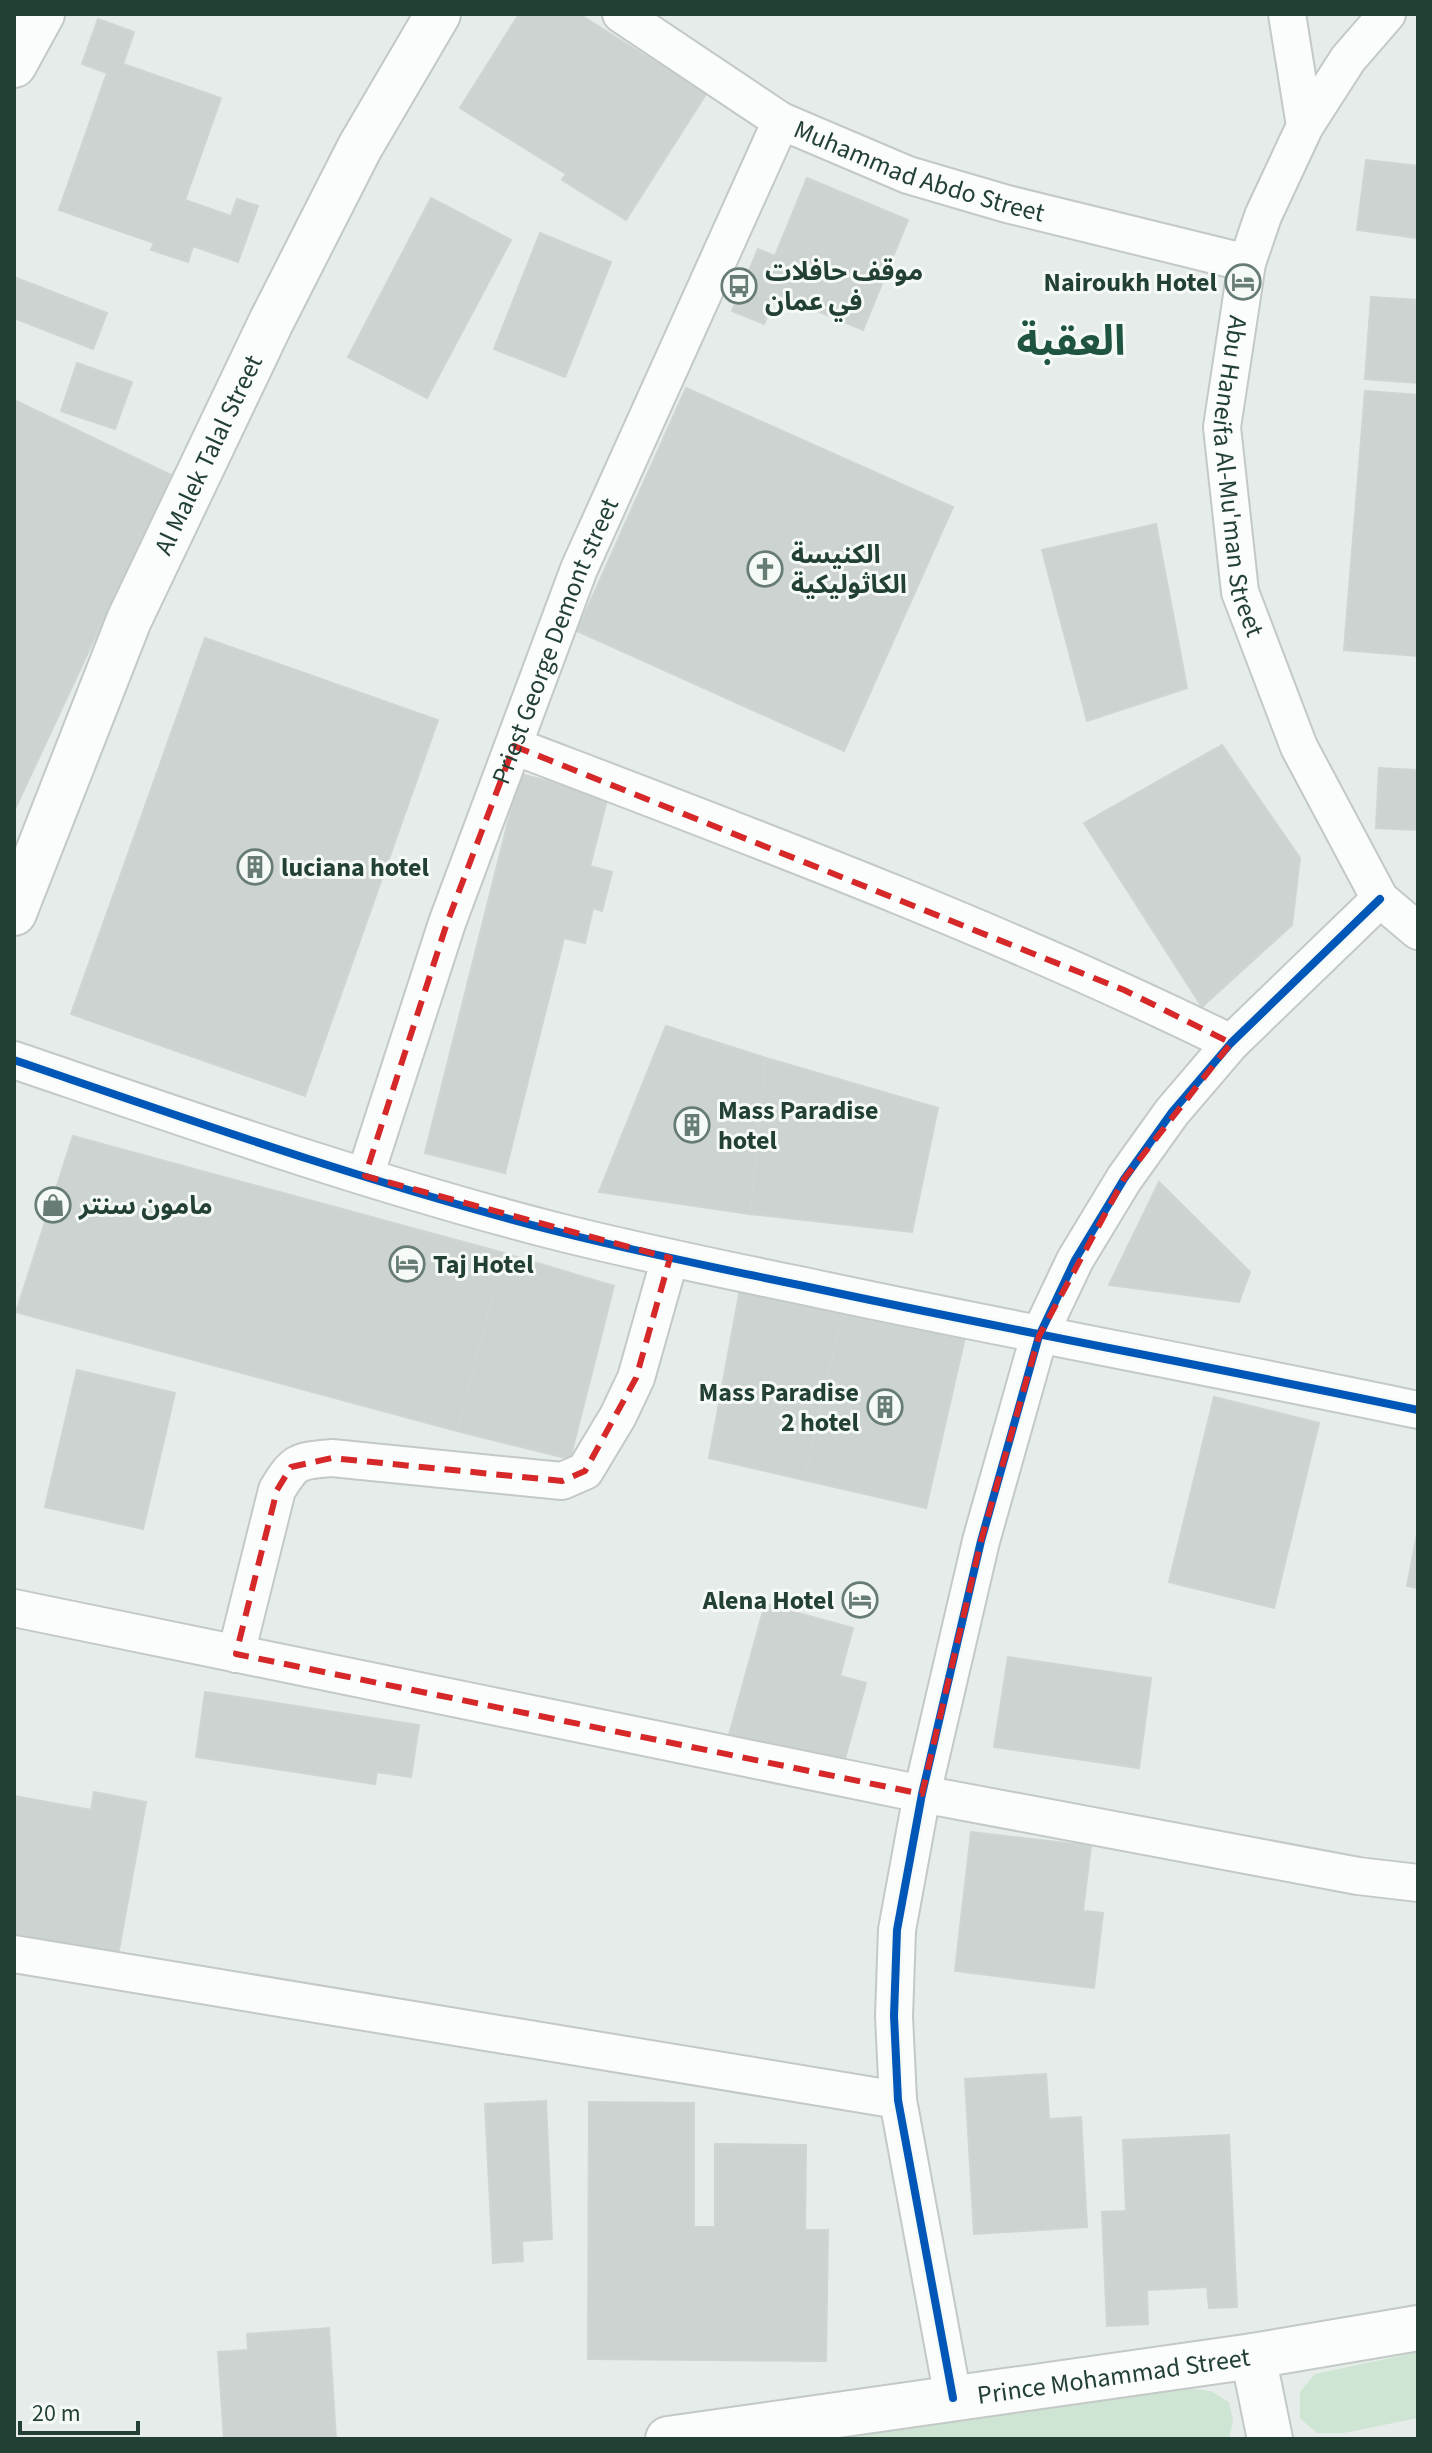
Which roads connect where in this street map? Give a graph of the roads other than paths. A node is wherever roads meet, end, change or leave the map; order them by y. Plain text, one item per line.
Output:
1 (42, 14) edge
2 (438, 14) edge
3 (621, 14) edge
4 (1287, 14) edge
5 (1387, 14) edge
6 (14, 65) edge
7 (781, 121) junction
8 (1305, 126) junction
9 (1247, 263) junction
10 (514, 746) junction
11 (1380, 899) junction
12 (14, 913) edge
13 (1418, 931) edge
14 (1231, 1043) junction
15 (14, 1060) edge
16 (365, 1176) junction
17 (670, 1258) junction
18 (1039, 1336) junction
19 (1418, 1410) edge
20 (14, 1608) edge
21 (236, 1654) junction
22 (922, 1794) junction
23 (1418, 1883) edge
24 (14, 1954) edge
25 (898, 2100) junction
26 (1418, 2328) edge
27 (1253, 2356) junction
28 (953, 2398) junction
29 (668, 2439) edge
30 (1270, 2439) edge

1 - 6 main road
2 - 12 main road, Al Malek Talal Street
3 - 7 street, Muhammad Abdo Street
4 - 8 street
5 - 8 street, Abu Haneifa Al-Mu'man Street
7 - 9 street, Muhammad Abdo Street
7 - 10 street, Priest George Demont street
8 - 9 street, Abu Haneifa Al-Mu'man Street
9 - 11 street, Abu Haneifa Al-Mu'man Street
10 - 14 street
10 - 16 street, Priest George Demont street
11 - 13 street, Abu Haneifa Al-Mu'man Street
11 - 14 street
14 - 18 street
15 - 16 street
16 - 17 street
17 - 18 street
17 - 21 street
18 - 19 street
18 - 22 street
20 - 21 street
21 - 22 street
22 - 23 street
22 - 25 street
24 - 25 street
25 - 28 street
26 - 27 main road, Prince Mohammad Street
27 - 28 main road, Prince Mohammad Street
27 - 30 main road
28 - 29 main road, Prince Mohammad Street

